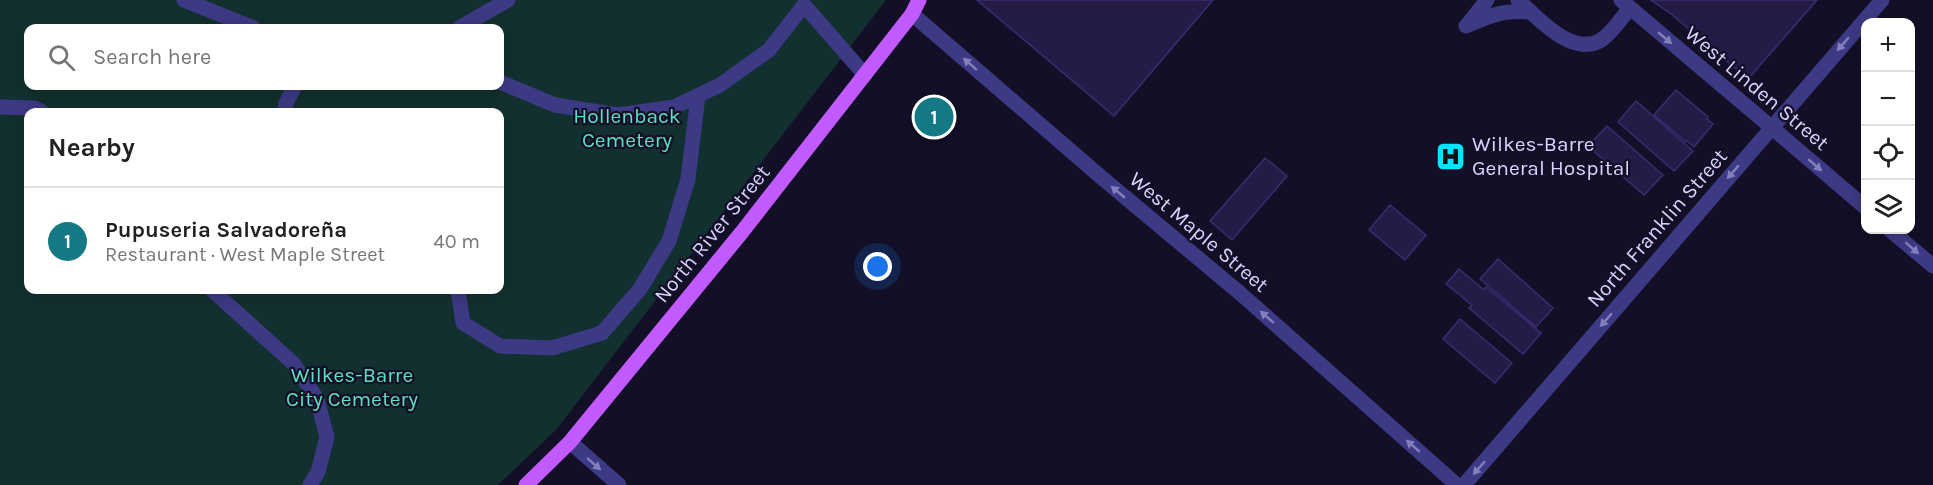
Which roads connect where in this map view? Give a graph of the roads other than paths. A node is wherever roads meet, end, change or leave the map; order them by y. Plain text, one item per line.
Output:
1 (184, 0) edge
2 (508, 0) edge
3 (1487, 0) edge
4 (1518, 0) edge
5 (1882, 0) edge
6 (808, 2) edge
7 (1625, 4) edge
8 (916, 7) edge
9 (1531, 12) junction
10 (244, 24) edge
11 (466, 24) edge
12 (865, 75) junction
13 (504, 84) edge
14 (293, 90) edge
15 (698, 96) junction
16 (0, 107) edge
17 (34, 108) edge
18 (285, 108) edge
19 (1771, 127) junction
20 (1861, 204) edge
21 (1895, 234) edge
22 (1933, 266) edge
23 (216, 294) edge
24 (459, 294) edge
25 (570, 442) junction
26 (310, 485) edge
27 (526, 485) edge
28 (619, 485) edge
29 (1457, 485) edge
30 (1464, 485) edge

1 - 10 street
2 - 11 street
3 - 9 street
4 - 9 street
5 -> 19 street, North Franklin Street
6 - 12 street
6 - 15 street
7 - 9 street
7 -> 19 street, West Linden Street
8 - 12 main road, North River Street
29 -> 8 street, West Maple Street
12 - 25 main road, North River Street
13 - 15 street
14 - 18 street
15 - 24 street
16 - 17 street
19 -> 20 street, West Linden Street
19 -> 30 street, North Franklin Street
21 -> 22 street
23 - 26 street
25 - 27 main road, North River Street
25 -> 28 street

